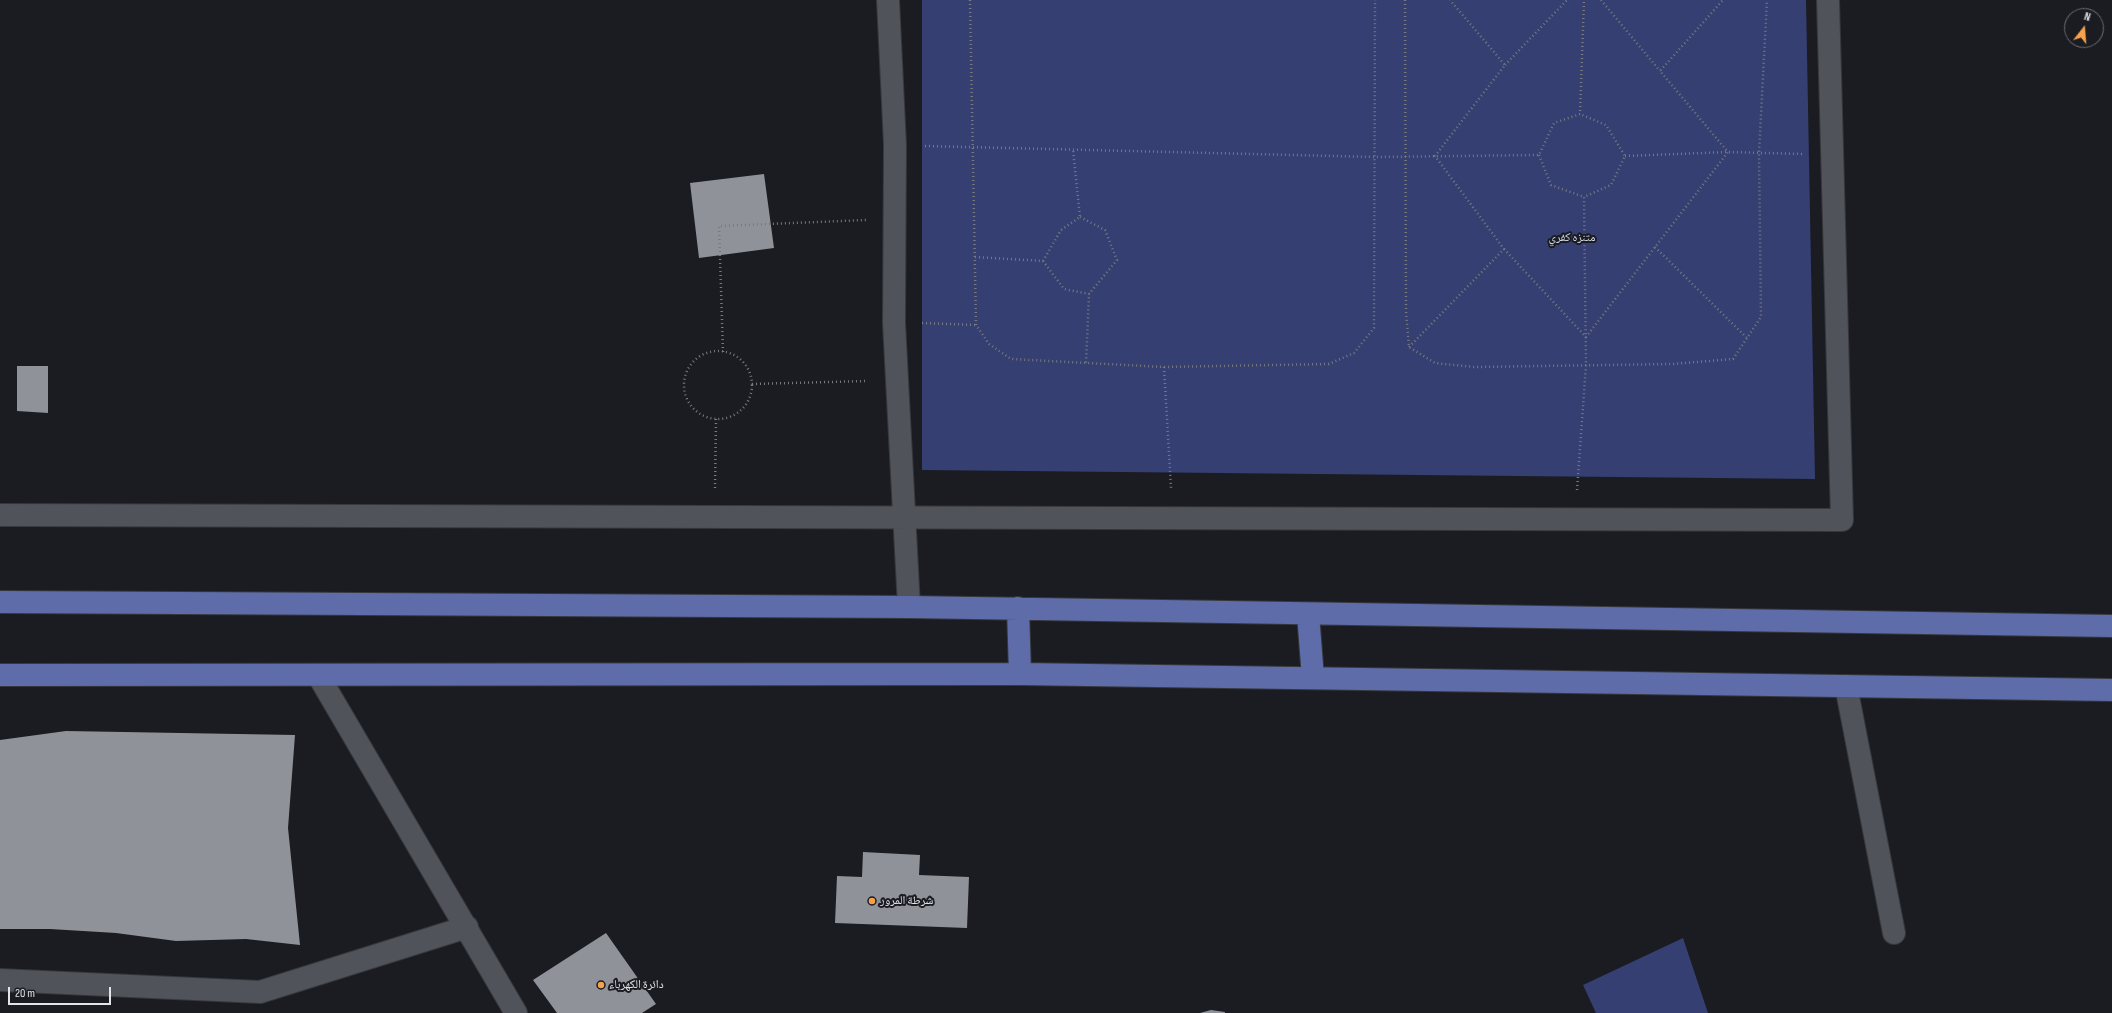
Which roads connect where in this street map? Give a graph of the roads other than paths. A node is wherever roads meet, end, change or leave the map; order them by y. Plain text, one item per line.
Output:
1 (888, 0) edge
2 (1828, 0) edge
3 (0, 515) edge
4 (905, 518) junction
5 (0, 602) edge
6 (909, 607) junction
7 (1018, 608) junction
8 (1308, 614) junction
9 (2112, 626) edge
10 (1020, 674) junction
11 (0, 675) edge
12 (318, 675) junction
13 (1313, 678) junction
14 (1846, 686) junction
15 (2112, 690) edge
16 (467, 927) junction
17 (1894, 933) dead end
18 (0, 980) edge
19 (516, 1013) edge

1 - 4 street
2 - 4 street
3 - 4 street
4 - 6 street
5 - 6 main road
6 - 7 main road
7 - 8 main road
7 - 10 main road
8 - 9 main road
8 - 13 main road
10 - 12 main road
10 - 13 main road
11 - 12 main road
12 - 16 street
13 - 14 main road
14 - 15 main road
14 - 17 street
16 - 18 street
16 - 19 street

